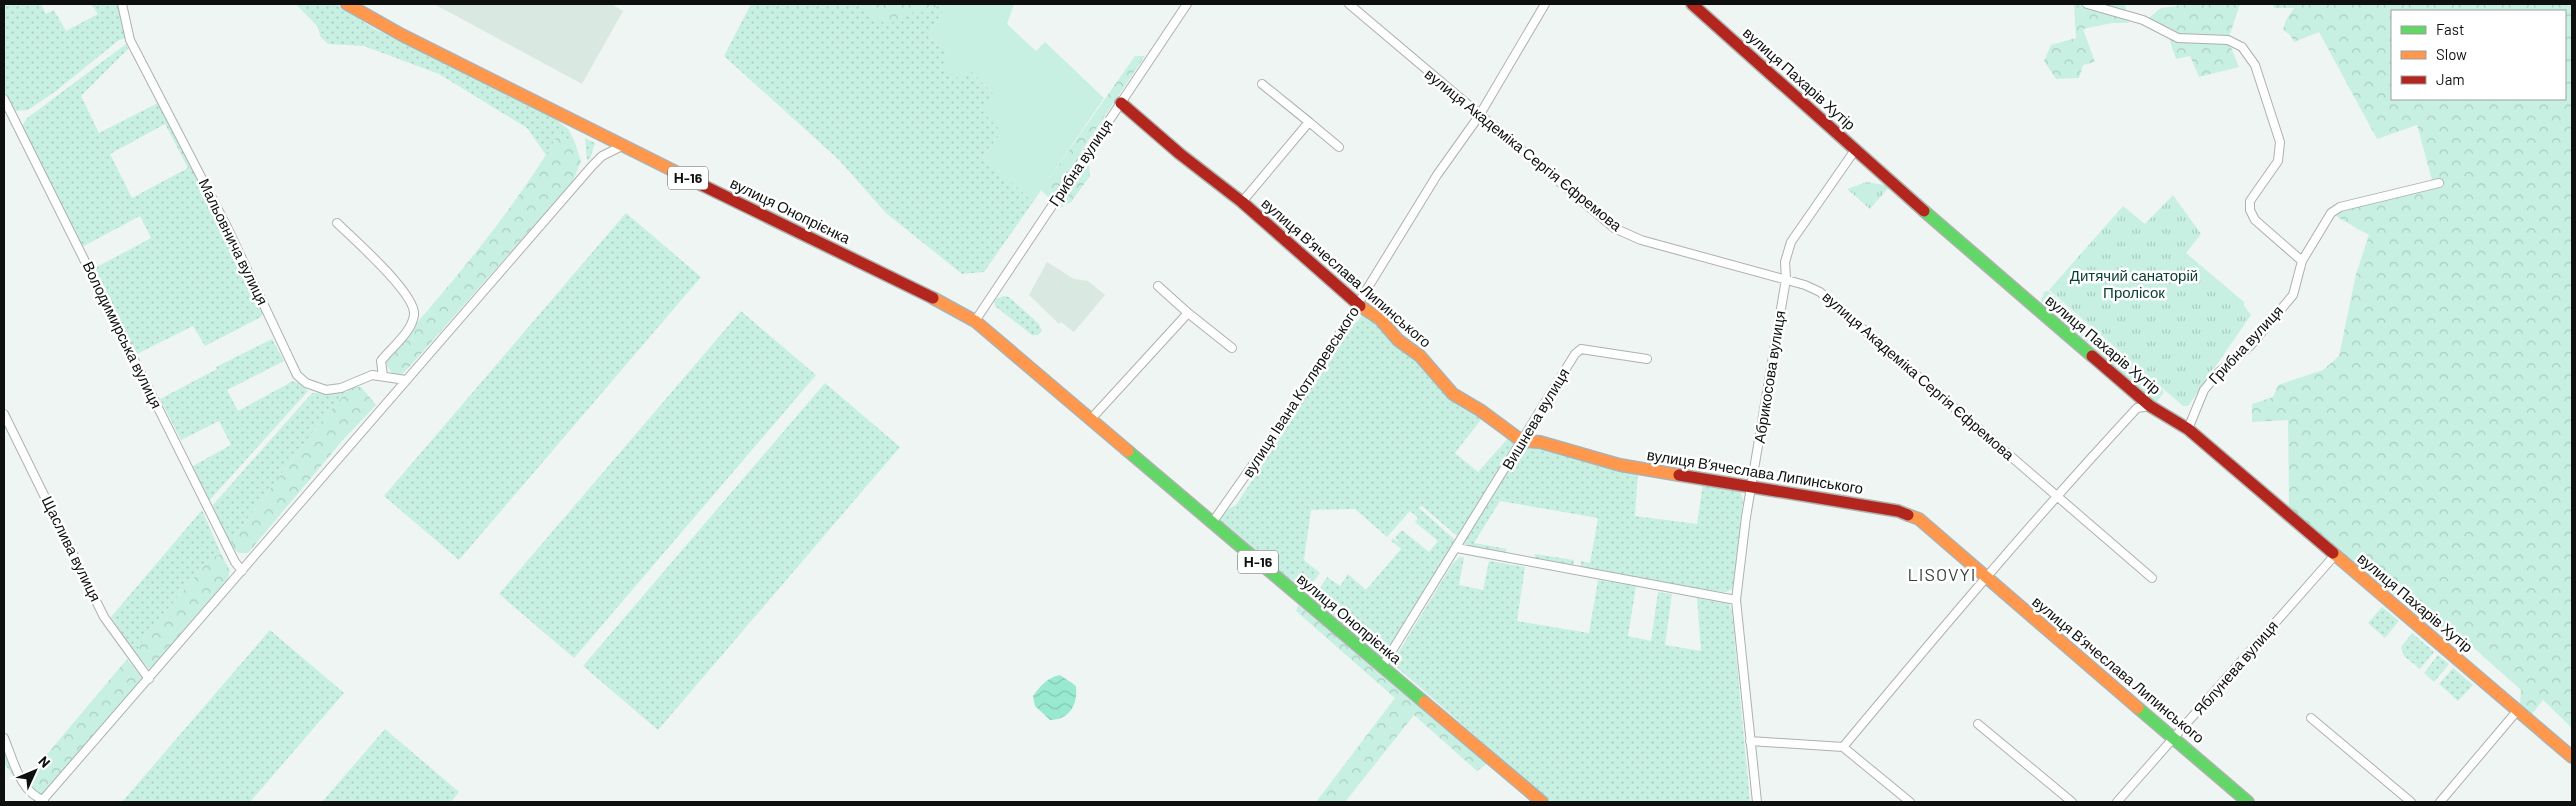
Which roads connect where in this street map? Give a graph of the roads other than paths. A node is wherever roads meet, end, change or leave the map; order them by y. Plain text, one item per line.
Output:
1 (122, 4) edge
2 (347, 4) edge
3 (1187, 4) edge
4 (1349, 4) edge
5 (1545, 4) edge
6 (1692, 4) edge
7 (2087, 4) edge
8 (1262, 84) dead end
9 (4, 99) edge
10 (1121, 103) junction
11 (1479, 116) junction
12 (1309, 122) junction
13 (622, 146) junction
14 (1339, 148) dead end
15 (1855, 150) junction
16 (2439, 183) dead end
17 (1242, 202) junction
18 (337, 222) dead end
19 (2302, 261) junction
20 (1786, 279) junction
21 (1158, 286) dead end
22 (1359, 305) junction
23 (1188, 313) junction
24 (975, 320) junction
25 (1232, 348) dead end
26 (1647, 359) dead end
27 (383, 376) junction
28 (406, 380) junction
29 (2150, 406) junction
30 (4, 414) edge
31 (1091, 419) junction
32 (2188, 429) junction
33 (1522, 440) junction
34 (1752, 486) junction
35 (2056, 496) junction
36 (1212, 523) junction
37 (1457, 548) junction
38 (2335, 555) junction
39 (242, 571) junction
40 (1985, 577) junction
41 (2152, 578) dead end
42 (1736, 600) junction
43 (1382, 667) junction
44 (148, 679) junction
45 (2517, 711) junction
46 (2311, 718) dead end
47 (1978, 724) dead end
48 (4, 738) edge
49 (2175, 738) junction
50 (1750, 741) junction
51 (1843, 747) junction
52 (2572, 757) edge
53 (42, 801) edge
54 (1542, 802) edge
55 (1757, 802) edge
56 (1910, 802) edge
57 (2072, 802) edge
58 (2117, 802) edge
59 (2248, 802) edge
60 (2411, 802) edge
61 (2440, 802) edge

1 - 27 street, Мальовнича вулиця
2 - 13 street, вулиця Онопрієнка / Н-16
3 - 10 street, Грибна вулиця
4 - 11 street, вулиця Академіка Сергія Єфремова
5 - 11 street, вулиця Івана Котляревського
6 - 15 street, вулиця Пахарів Хутір
7 - 19 street
8 - 12 street
9 - 39 street, Володимирська вулиця
10 - 17 street, вулиця Вʼячеслава Липинського
10 - 24 street, Грибна вулиця
11 - 20 street, вулиця Академіка Сергія Єфремова
11 - 22 street, вулиця Івана Котляревського
12 - 14 street
12 - 17 street, вулиця Вʼячеслава Липинського
13 - 24 street, вулиця Онопрієнка / Н-16
13 - 28 street
15 - 20 street, Абрикосова вулиця
15 - 29 street, вулиця Пахарів Хутір
16 - 19 street, Грибна вулиця
17 - 22 street, вулиця Вʼячеслава Липинського
18 - 27 street
19 - 32 street, Грибна вулиця
20 - 34 street, Абрикосова вулиця
20 - 35 street, вулиця Академіка Сергія Єфремова
21 - 23 street
22 - 33 street, вулиця Вʼячеслава Липинського
22 - 36 street, вулиця Івана Котляревського
23 - 25 street
23 - 31 street
24 - 31 street, вулиця Онопрієнка / Н-16
26 - 33 street, Вишнева вулиця
27 - 28 street, Мальовнича вулиця
28 - 39 street
29 - 32 street, вулиця Пахарів Хутір
29 - 35 street
30 - 44 street, Щаслива вулиця
31 - 36 street, вулиця Онопрієнка / Н-16
32 - 38 street, вулиця Пахарів Хутір
33 - 34 street, вулиця Вʼячеслава Липинського
33 - 37 street, Вишнева вулиця
34 - 40 street, вулиця Вʼячеслава Липинського
34 - 42 street, Абрикосова вулиця
35 - 40 street
35 - 41 street, вулиця Академіка Сергія Єфремова
36 - 43 street, вулиця Онопрієнка / Н-16
37 - 42 street
37 - 43 street, Вишнева вулиця
38 - 45 street, вулиця Пахарів Хутір
38 - 49 street, Яблунева вулиця
39 - 44 street
40 - 49 street, вулиця Вʼячеслава Липинського
40 - 51 street
42 - 50 street, Абрикосова вулиця
43 - 54 street, вулиця Онопрієнка / Н-16
44 - 53 street
45 - 52 street, вулиця Пахарів Хутір
45 - 61 street
46 - 60 street
47 - 57 street
48 - 53 street
49 - 58 street, Яблунева вулиця
49 - 59 street, вулиця Вʼячеслава Липинського
50 - 51 street
50 - 55 street, Абрикосова вулиця
51 - 56 street

